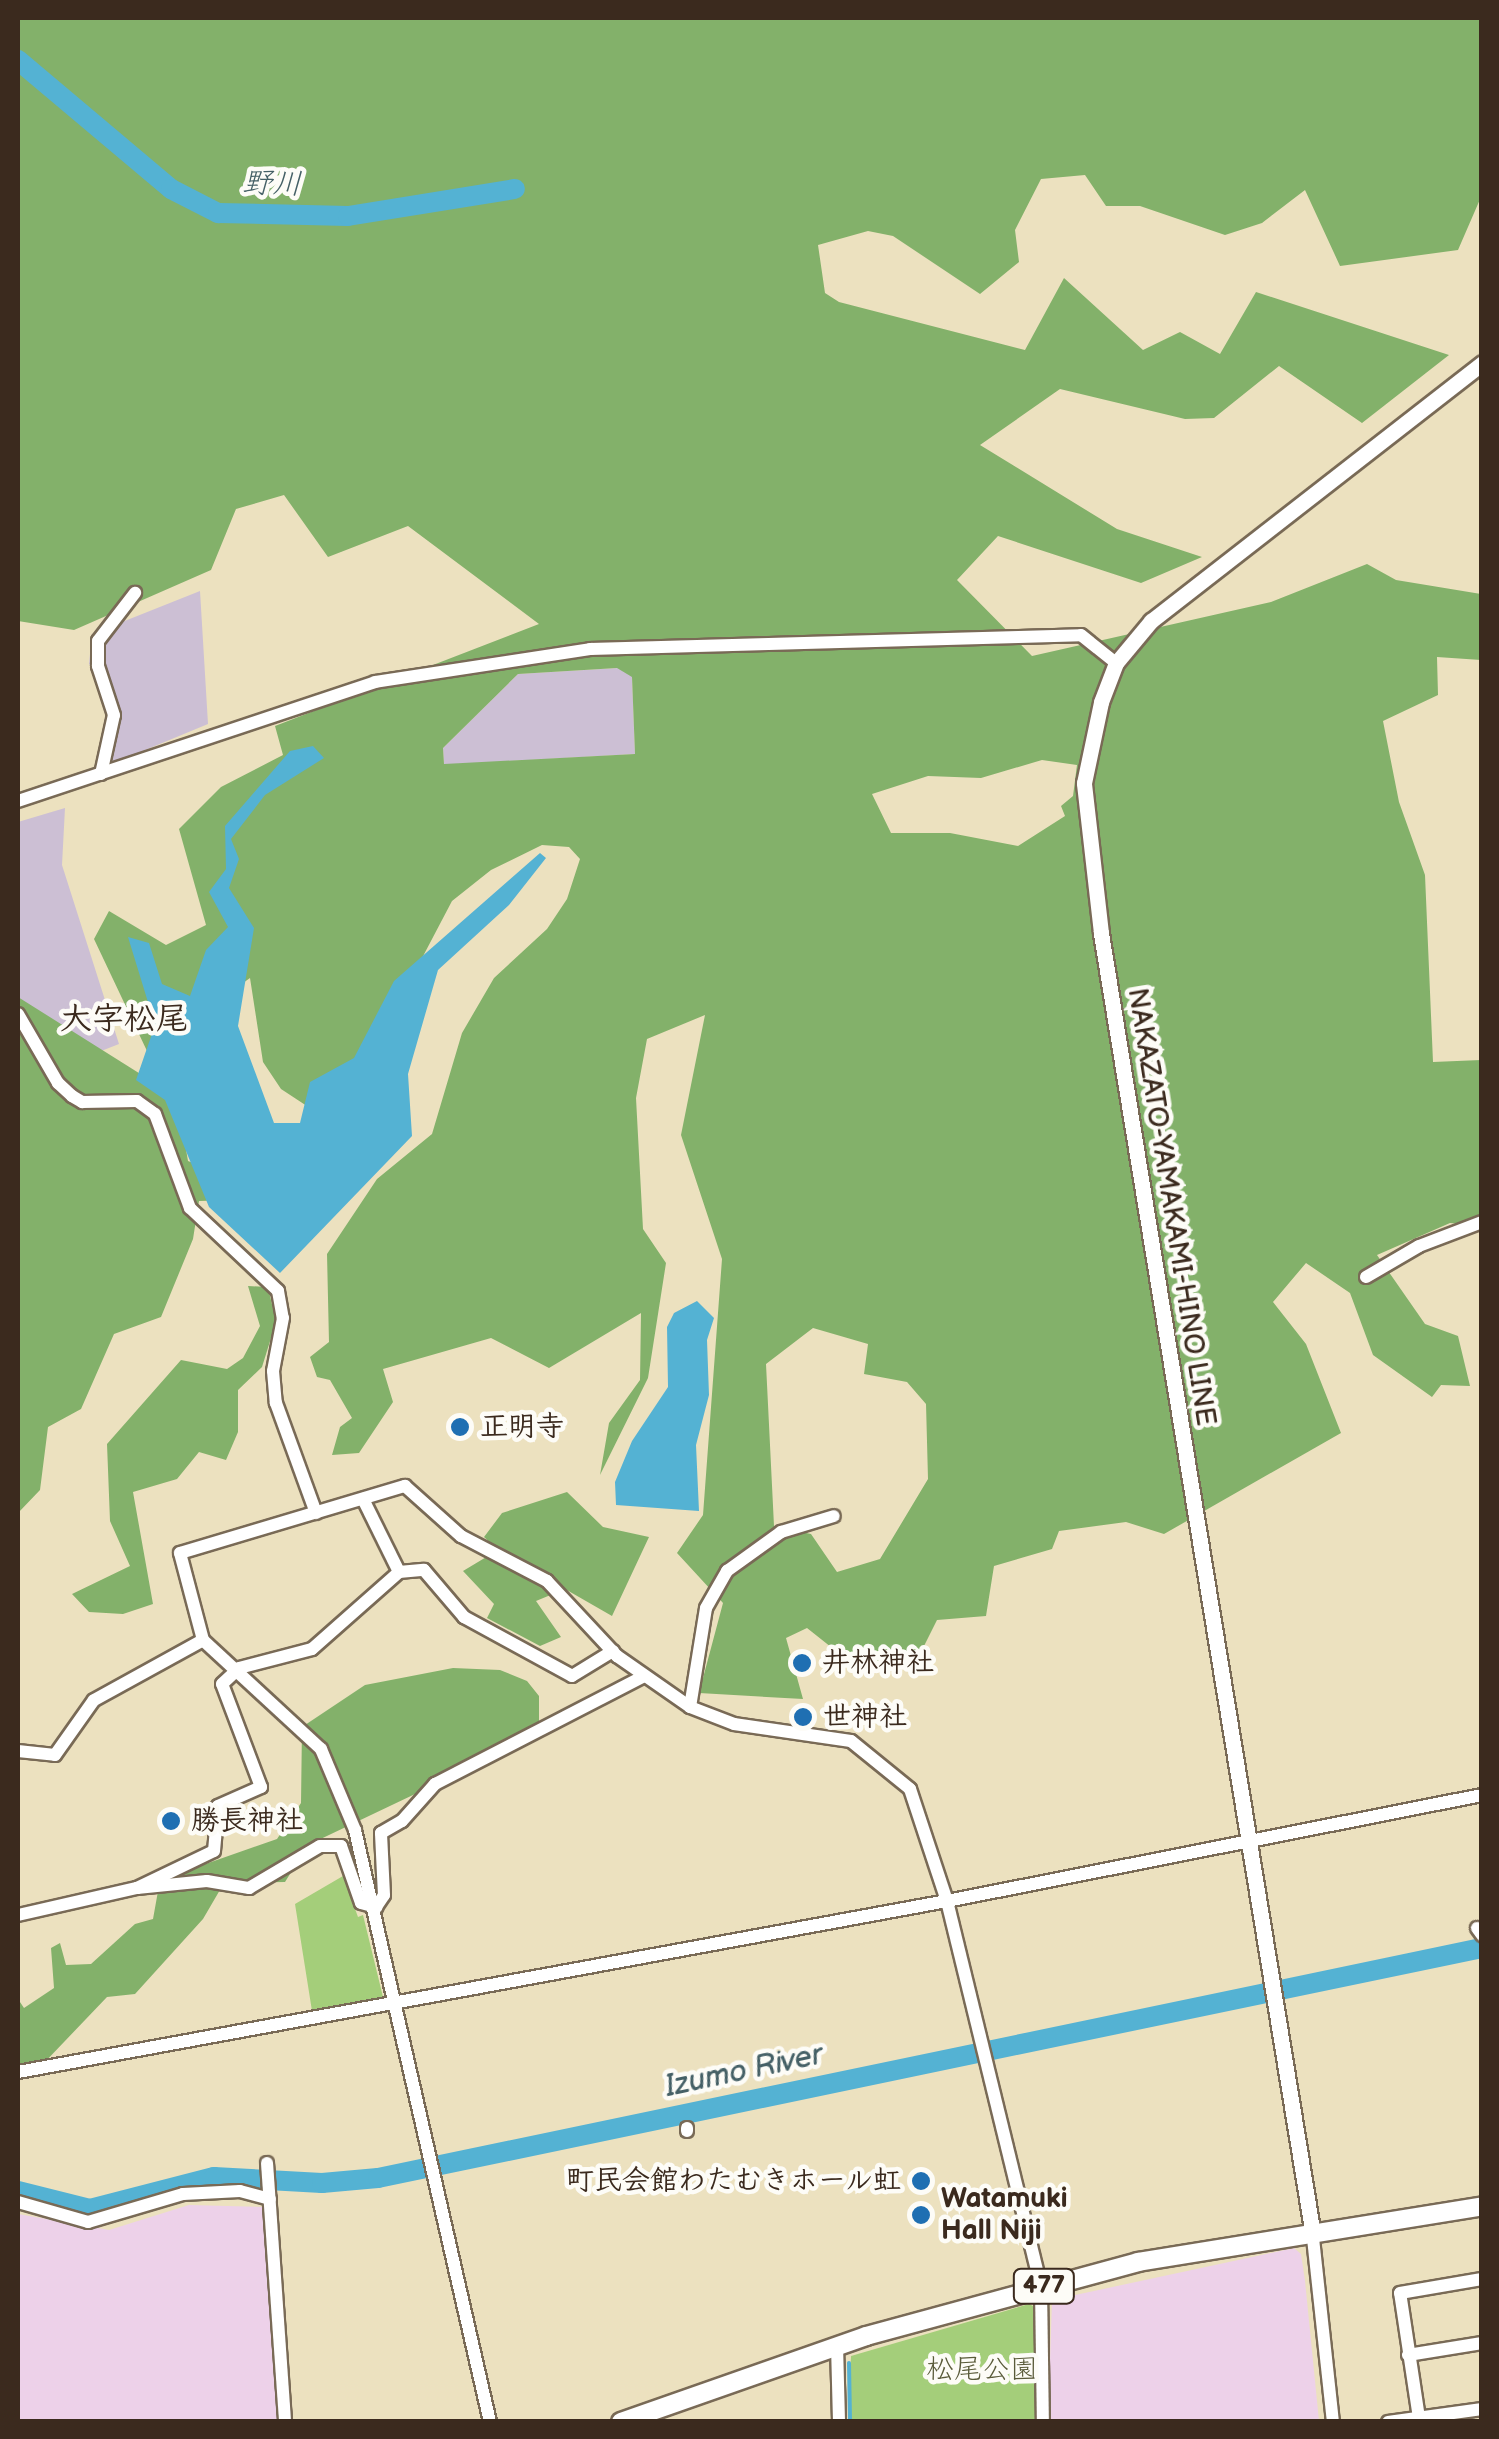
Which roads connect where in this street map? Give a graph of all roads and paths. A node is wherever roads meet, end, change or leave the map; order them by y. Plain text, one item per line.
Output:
1 (1482, 363) edge
2 (134, 593) dead end
3 (1116, 664) junction
4 (101, 774) junction
5 (18, 801) edge
6 (18, 1014) edge
7 (1482, 1222) edge
8 (1366, 1277) dead end
9 (363, 1499) junction
10 (316, 1513) junction
11 (834, 1516) dead end
12 (399, 1572) junction
13 (203, 1640) junction
14 (613, 1651) junction
15 (239, 1668) junction
16 (642, 1676) junction
17 (690, 1707) junction
18 (19, 1753) edge
19 (1482, 1795) edge
20 (1248, 1842) junction
21 (137, 1888) junction
22 (947, 1901) junction
23 (376, 1907) junction
24 (18, 1915) edge
25 (396, 2004) junction
26 (18, 2072) edge
27 (267, 2163) dead end
28 (271, 2194) junction
29 (18, 2202) edge
30 (1482, 2206) edge
31 (1312, 2229) junction
32 (1482, 2279) edge
33 (1040, 2287) junction
34 (1482, 2343) edge
35 (837, 2345) junction
36 (1408, 2355) junction
37 (1482, 2409) edge
38 (1418, 2418) junction
39 (285, 2422) edge
40 (490, 2422) edge
41 (621, 2422) edge
42 (839, 2422) edge
43 (1043, 2422) edge
44 (1333, 2422) edge
45 (1388, 2422) edge

1 - 3 main road, NAKAZATO-YAMAKAMI-HINO LINE
2 - 4 street
3 - 4 street
3 - 20 main road, NAKAZATO-YAMAKAMI-HINO LINE
4 - 5 street
6 - 10 street
7 - 8 street
9 - 10 street
9 - 12 street
9 - 14 street
10 - 13 street
11 - 17 street
12 - 14 street
12 - 15 street
13 - 15 street
13 - 18 street
14 - 16 street
15 - 21 street
15 - 23 street
16 - 17 street
16 - 23 street
17 - 22 street
19 - 20 street
20 - 22 street
20 - 31 main road, NAKAZATO-YAMAKAMI-HINO LINE
21 - 23 street
21 - 24 street
22 - 25 street
22 - 33 street
23 - 25 street
25 - 26 street
25 - 40 street
27 - 28 street
28 - 29 street
28 - 39 street
30 - 31 highway, 477
31 - 33 highway, 477
31 - 44 street
32 - 36 street
33 - 35 highway, 477
33 - 43 street
34 - 36 street
35 - 41 highway, 477
35 - 42 street
36 - 38 street
37 - 38 street
38 - 45 street

